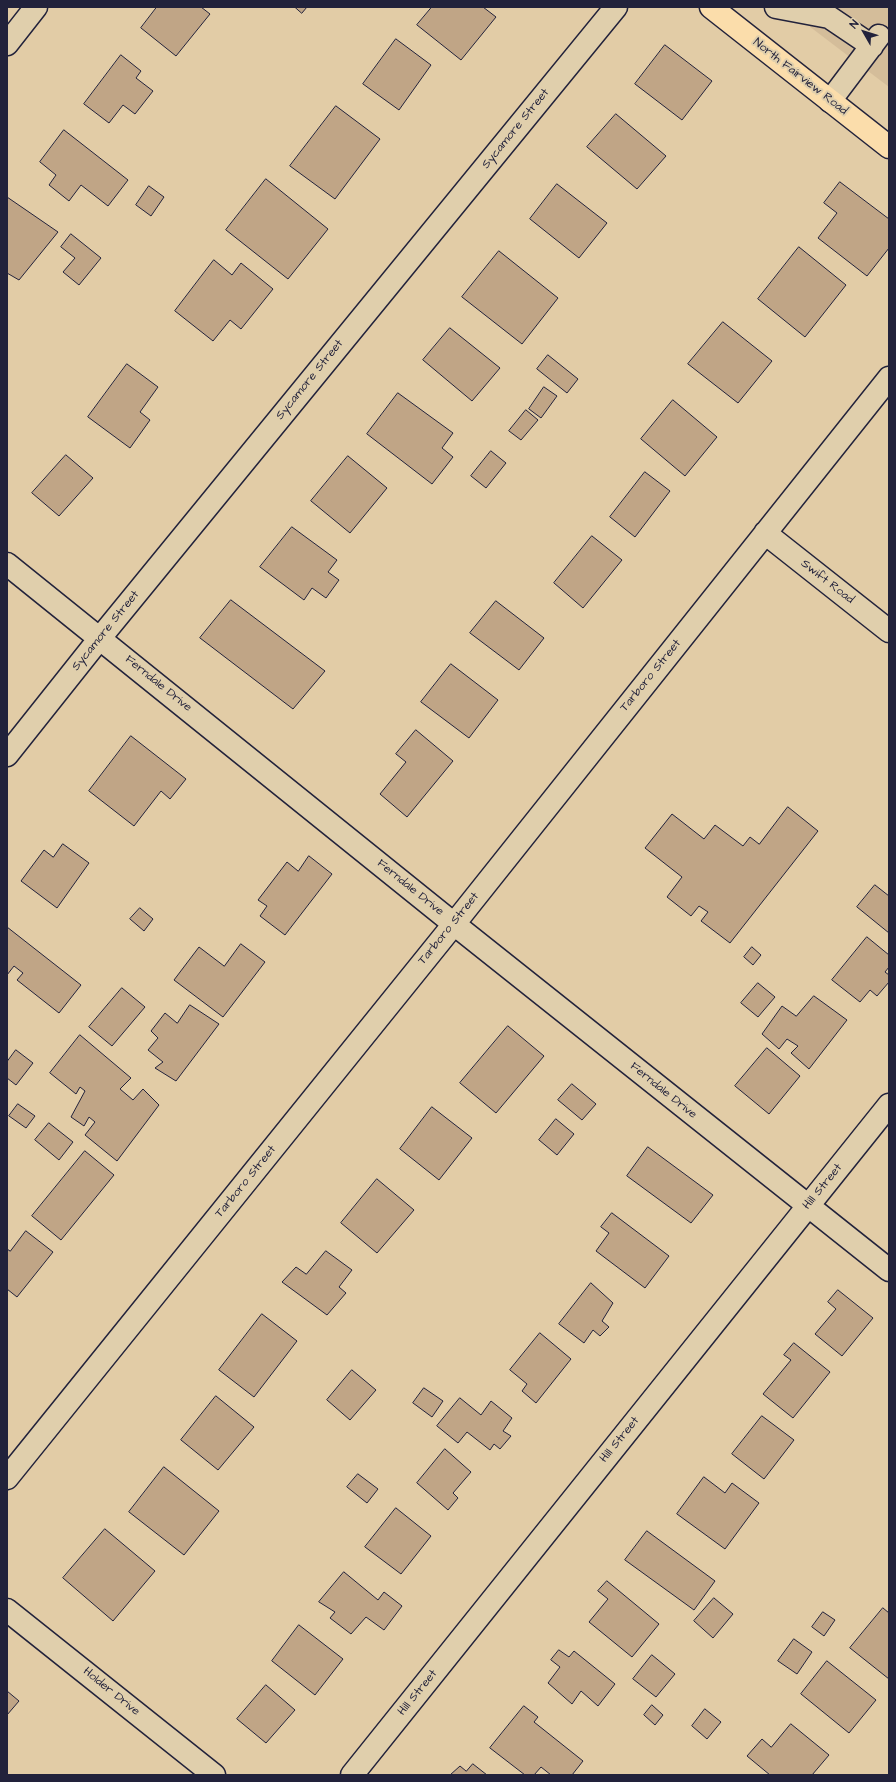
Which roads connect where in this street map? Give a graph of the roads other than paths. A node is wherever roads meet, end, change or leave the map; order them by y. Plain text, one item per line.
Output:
1 (36, 7) edge
2 (616, 7) edge
3 (710, 7) edge
4 (776, 7) edge
5 (812, 10) edge
6 (882, 37) edge
7 (7, 44) edge
8 (830, 101) junction
9 (889, 147) edge
10 (889, 378) edge
11 (765, 533) junction
12 (7, 564) edge
13 (889, 631) edge
14 (100, 638) junction
15 (7, 755) edge
16 (454, 924) junction
17 (889, 1105) edge
18 (808, 1206) junction
19 (889, 1270) edge
20 (7, 1478) edge
21 (7, 1610) edge
22 (214, 1775) edge
23 (352, 1775) edge

1 - 7 street
2 - 14 street, Sycamore Street
3 - 8 main road, North Fairview Road
4 - 5 street
5 - 6 street
6 - 8 street
8 - 9 main road, North Fairview Road
10 - 11 street, Tarboro Street
11 - 13 street, Swift Road
11 - 16 street, Tarboro Street
12 - 14 street, Ferndale Drive
14 - 15 street, Sycamore Street
14 - 16 street, Ferndale Drive
16 - 18 street, Ferndale Drive
16 - 20 street, Tarboro Street
17 - 18 street, Hill Street
18 - 19 street, Ferndale Drive
18 - 23 street, Hill Street
21 - 22 street, Holder Drive

